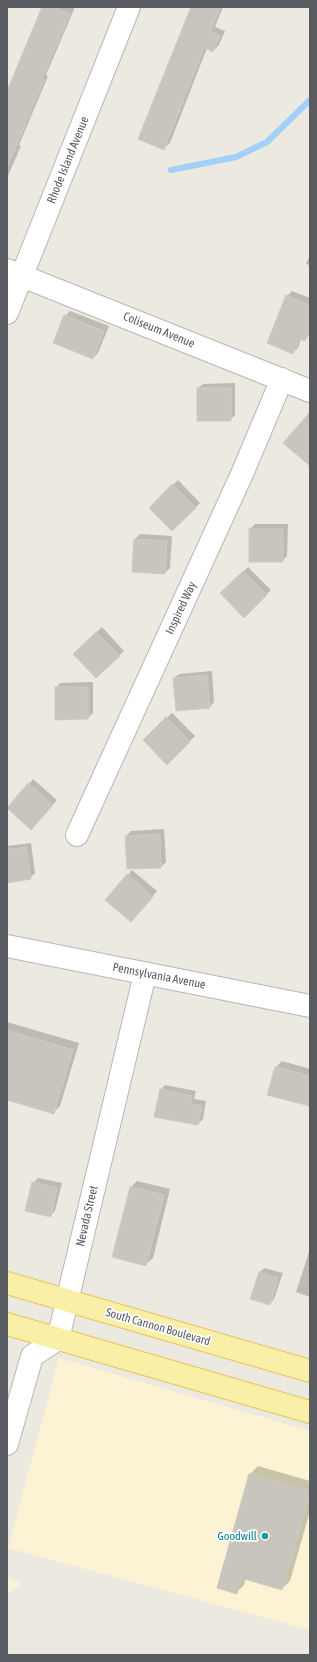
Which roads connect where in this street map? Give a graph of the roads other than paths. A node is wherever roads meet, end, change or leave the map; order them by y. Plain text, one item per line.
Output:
1 (129, 7) edge
2 (14, 273) edge
3 (7, 313) edge
4 (282, 379) junction
5 (310, 391) edge
6 (77, 835) dead end
7 (7, 946) edge
8 (145, 974) junction
9 (310, 1006) edge
10 (7, 1283) edge
11 (67, 1301) junction
12 (7, 1324) edge
13 (58, 1339) junction
14 (310, 1371) edge
15 (310, 1412) edge
16 (7, 1444) edge

1 - 2 street, Rhode Island Avenue
2 - 3 street, Rhode Island Avenue
2 - 4 street, Coliseum Avenue
4 - 5 street, Coliseum Avenue
4 - 6 street, Inspired Way
7 - 8 street, Pennsylvania Avenue
8 - 9 street, Pennsylvania Avenue
8 - 11 street, Nevada Street
10 - 11 main road, South Cannon Boulevard
11 - 13 street, Nevada Street
11 - 14 main road, South Cannon Boulevard
12 - 13 main road
13 - 15 main road
13 - 16 street

